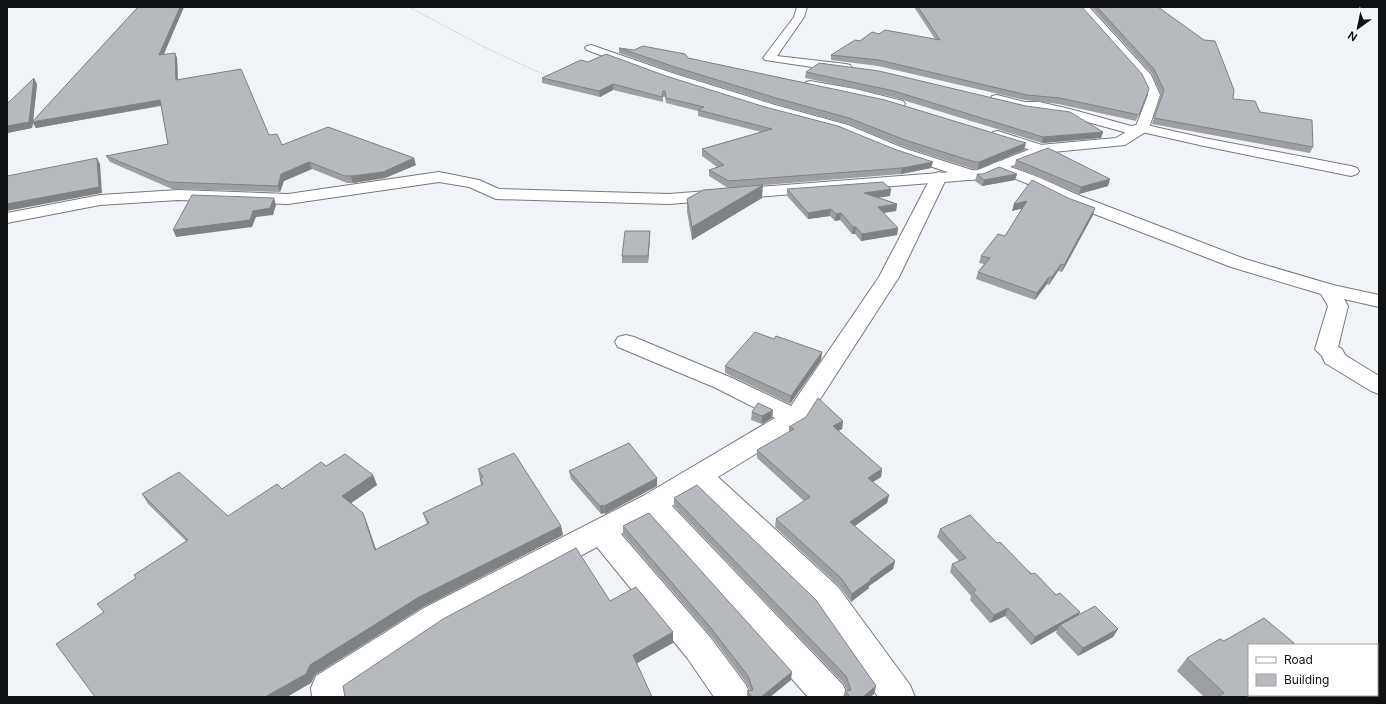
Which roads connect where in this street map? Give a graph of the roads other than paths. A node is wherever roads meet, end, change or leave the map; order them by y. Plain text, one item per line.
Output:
1 (802, 7) edge
2 (1084, 7) edge
3 (591, 48) dead end
4 (859, 70) edge
5 (798, 82) edge
6 (904, 94) edge
7 (983, 96) edge
8 (888, 101) junction
9 (907, 107) edge
10 (1142, 128) junction
11 (988, 132) edge
12 (1040, 149) junction
13 (997, 167) junction
14 (1351, 171) dead end
15 (972, 175) junction
16 (939, 177) junction
17 (7, 218) edge
18 (1329, 290) junction
19 (1379, 301) edge
20 (626, 342) dead end
21 (1379, 386) edge
22 (795, 418) junction
23 (699, 476) junction
24 (653, 504) junction
25 (602, 531) junction
26 (324, 694) edge
27 (734, 697) edge
28 (831, 697) edge
29 (898, 697) edge

1 - 4 street
2 - 10 street
3 - 15 street
5 - 8 street
6 - 8 street
7 - 10 street
8 - 9 street
10 - 12 street
10 - 14 street
11 - 12 street
12 - 13 street
13 - 15 street
13 - 18 street
15 - 16 street
16 - 17 street
16 - 22 street
18 - 19 street
18 - 21 street
20 - 22 street
22 - 23 street
23 - 24 street
23 - 29 street
24 - 25 street
24 - 28 street
25 - 26 street
25 - 27 street

